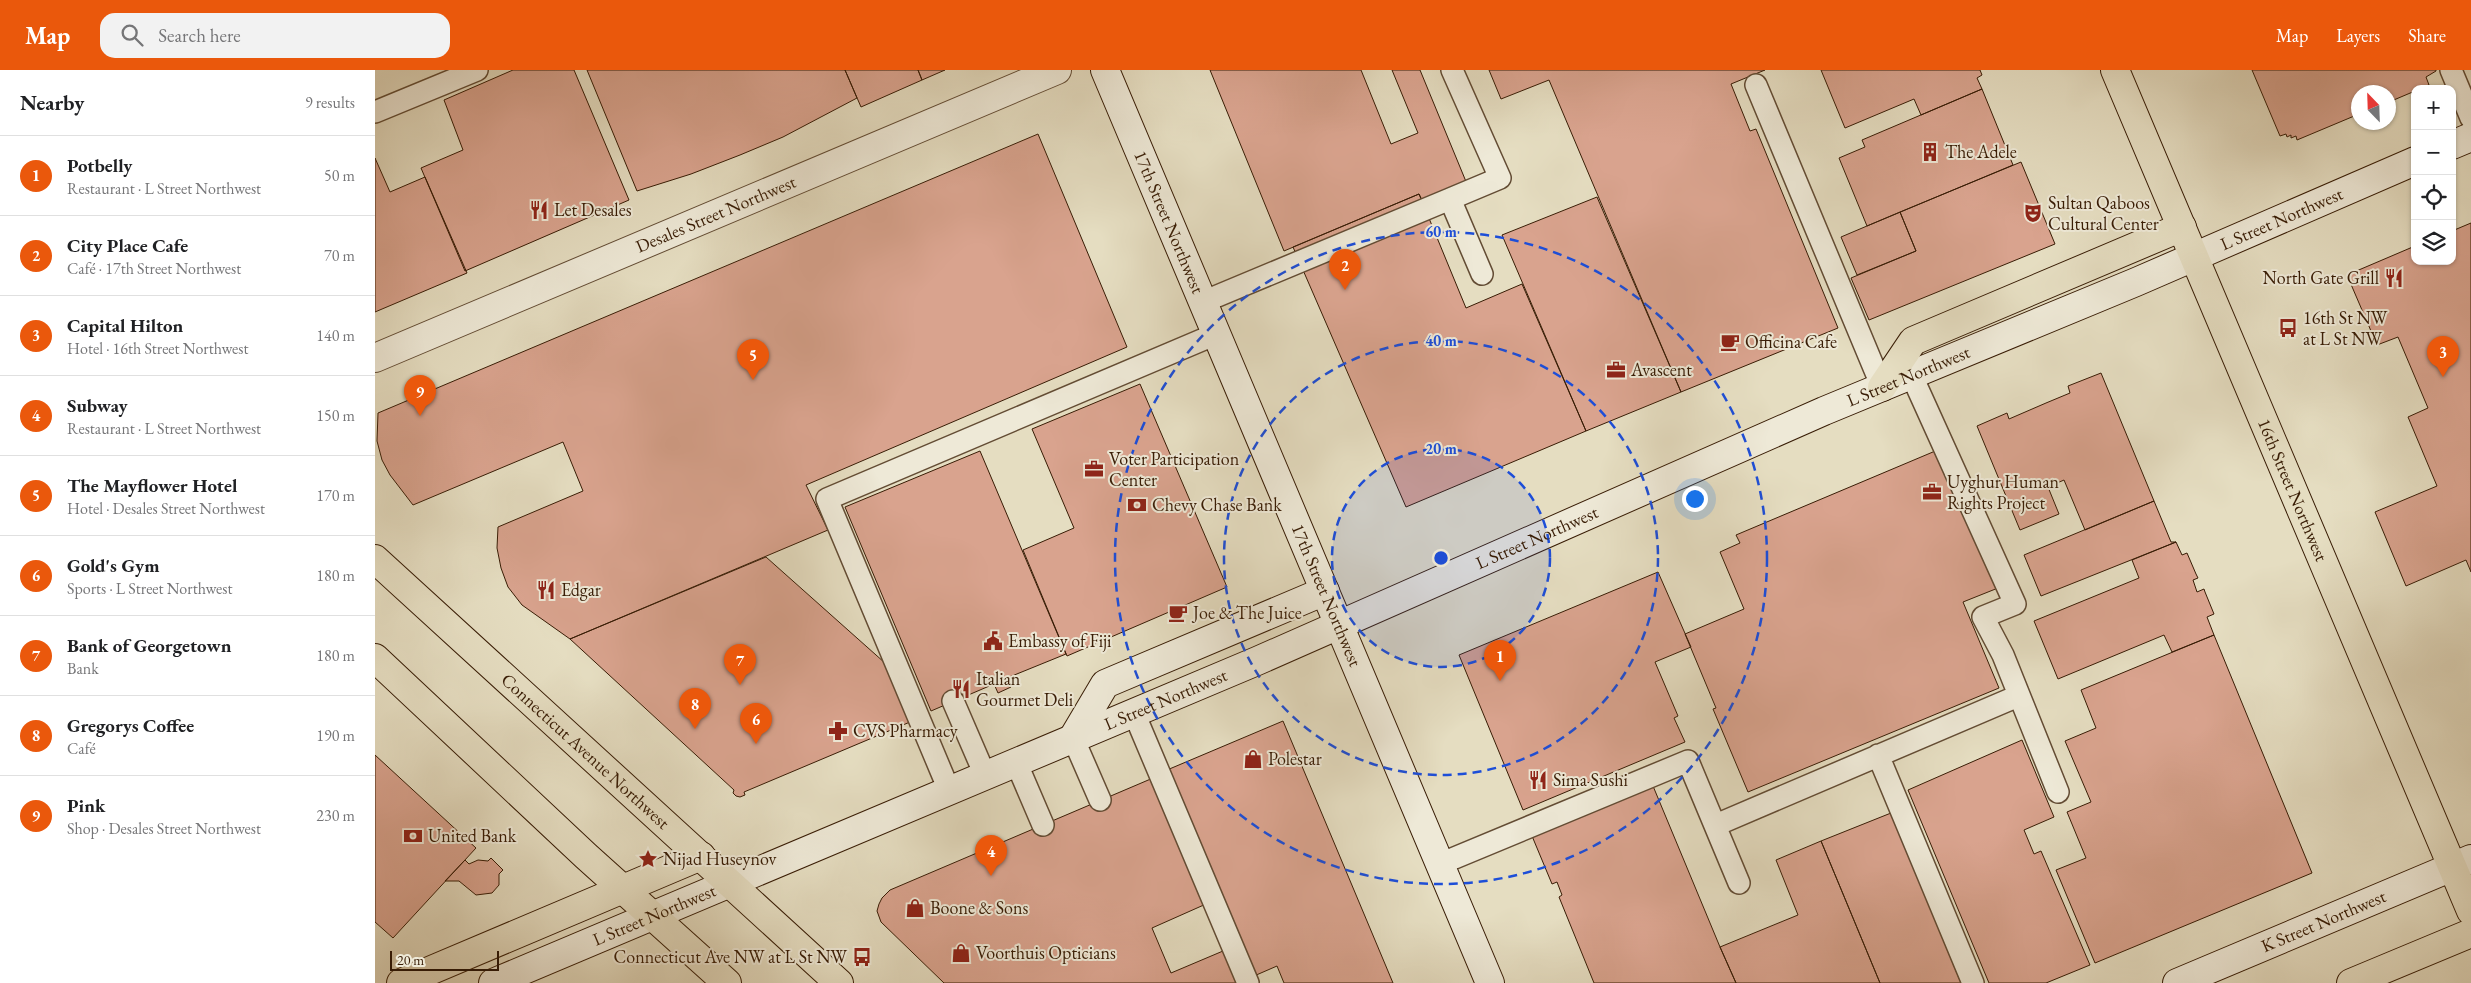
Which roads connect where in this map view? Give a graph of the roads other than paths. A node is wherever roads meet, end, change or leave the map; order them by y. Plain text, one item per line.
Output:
1 (477, 70) edge
2 (1057, 70) edge
3 (1105, 70) edge
4 (1452, 70) edge
5 (2115, 70) edge
6 (2451, 70) edge
7 (1756, 85) dead end
8 (375, 112) edge
9 (2471, 118) edge
10 (2471, 137) edge
11 (2456, 143) edge
12 (2411, 163) edge
13 (1450, 199) junction
14 (2182, 227) junction
15 (2193, 256) junction
16 (1482, 274) dead end
17 (1203, 302) junction
18 (1216, 334) junction
19 (375, 358) edge
20 (1911, 374) junction
21 (1882, 387) junction
22 (375, 559) edge
23 (1325, 591) junction
24 (1339, 624) junction
25 (375, 658) edge
26 (2019, 696) junction
27 (953, 702) dead end
28 (1134, 713) junction
29 (1073, 738) junction
30 (1878, 755) junction
31 (1016, 762) junction
32 (985, 775) junction
33 (949, 790) junction
34 (2058, 792) dead end
35 (1100, 800) dead end
36 (1043, 824) dead end
37 (1716, 825) junction
38 (701, 856) junction
39 (2461, 863) edge
40 (1440, 864) junction
41 (730, 883) junction
42 (1739, 883) dead end
43 (623, 889) junction
44 (2471, 911) edge
45 (653, 915) junction
46 (2471, 932) edge
47 (401, 983) edge
48 (493, 983) edge
49 (727, 983) edge
50 (839, 983) edge
51 (1247, 983) edge
52 (1490, 983) edge
53 (1973, 983) edge
54 (2177, 983) edge
55 (2351, 983) edge

1 - 8 lane
2 - 19 main road, Desales Street Northwest
3 - 17 main road, 17th Street Northwest
4 - 13 lane
5 - 14 main road, 16th Street Northwest
6 - 9 lane
7 - 21 lane
10 - 11 main road
12 - 15 main road, L Street Northwest
13 - 16 lane
13 - 17 lane
14 - 15 main road, 16th Street Northwest
14 - 21 main road
15 - 20 main road, L Street Northwest
15 - 39 main road, 16th Street Northwest
17 - 18 main road, 17th Street Northwest
18 - 23 main road, 17th Street Northwest
18 - 33 lane
20 - 21 main road, L Street Northwest
20 - 26 lane
21 - 24 main road, L Street Northwest
22 - 38 main road, Connecticut Avenue Northwest
23 - 24 main road, 17th Street Northwest
23 - 29 main road
24 - 28 main road, L Street Northwest
24 - 40 main road, 17th Street Northwest
25 - 43 main road
26 - 30 lane
26 - 34 lane
27 - 32 lane
28 - 29 main road, L Street Northwest
28 - 51 lane
29 - 31 main road, L Street Northwest
29 - 35 lane
30 - 37 lane
30 - 53 lane
31 - 32 main road, L Street Northwest
31 - 36 lane
32 - 33 main road, L Street Northwest
33 - 41 main road, L Street Northwest
37 - 40 lane
37 - 42 lane
38 - 41 main road, Connecticut Avenue Northwest
38 - 43 main road
39 - 44 main road, 16th Street Northwest
39 - 54 main road, K Street Northwest
40 - 52 main road, 17th Street Northwest
41 - 45 main road, L Street Northwest
41 - 50 main road, Connecticut Avenue Northwest
43 - 45 main road
43 - 47 main road
45 - 48 main road, L Street Northwest
45 - 49 main road
46 - 55 main road

